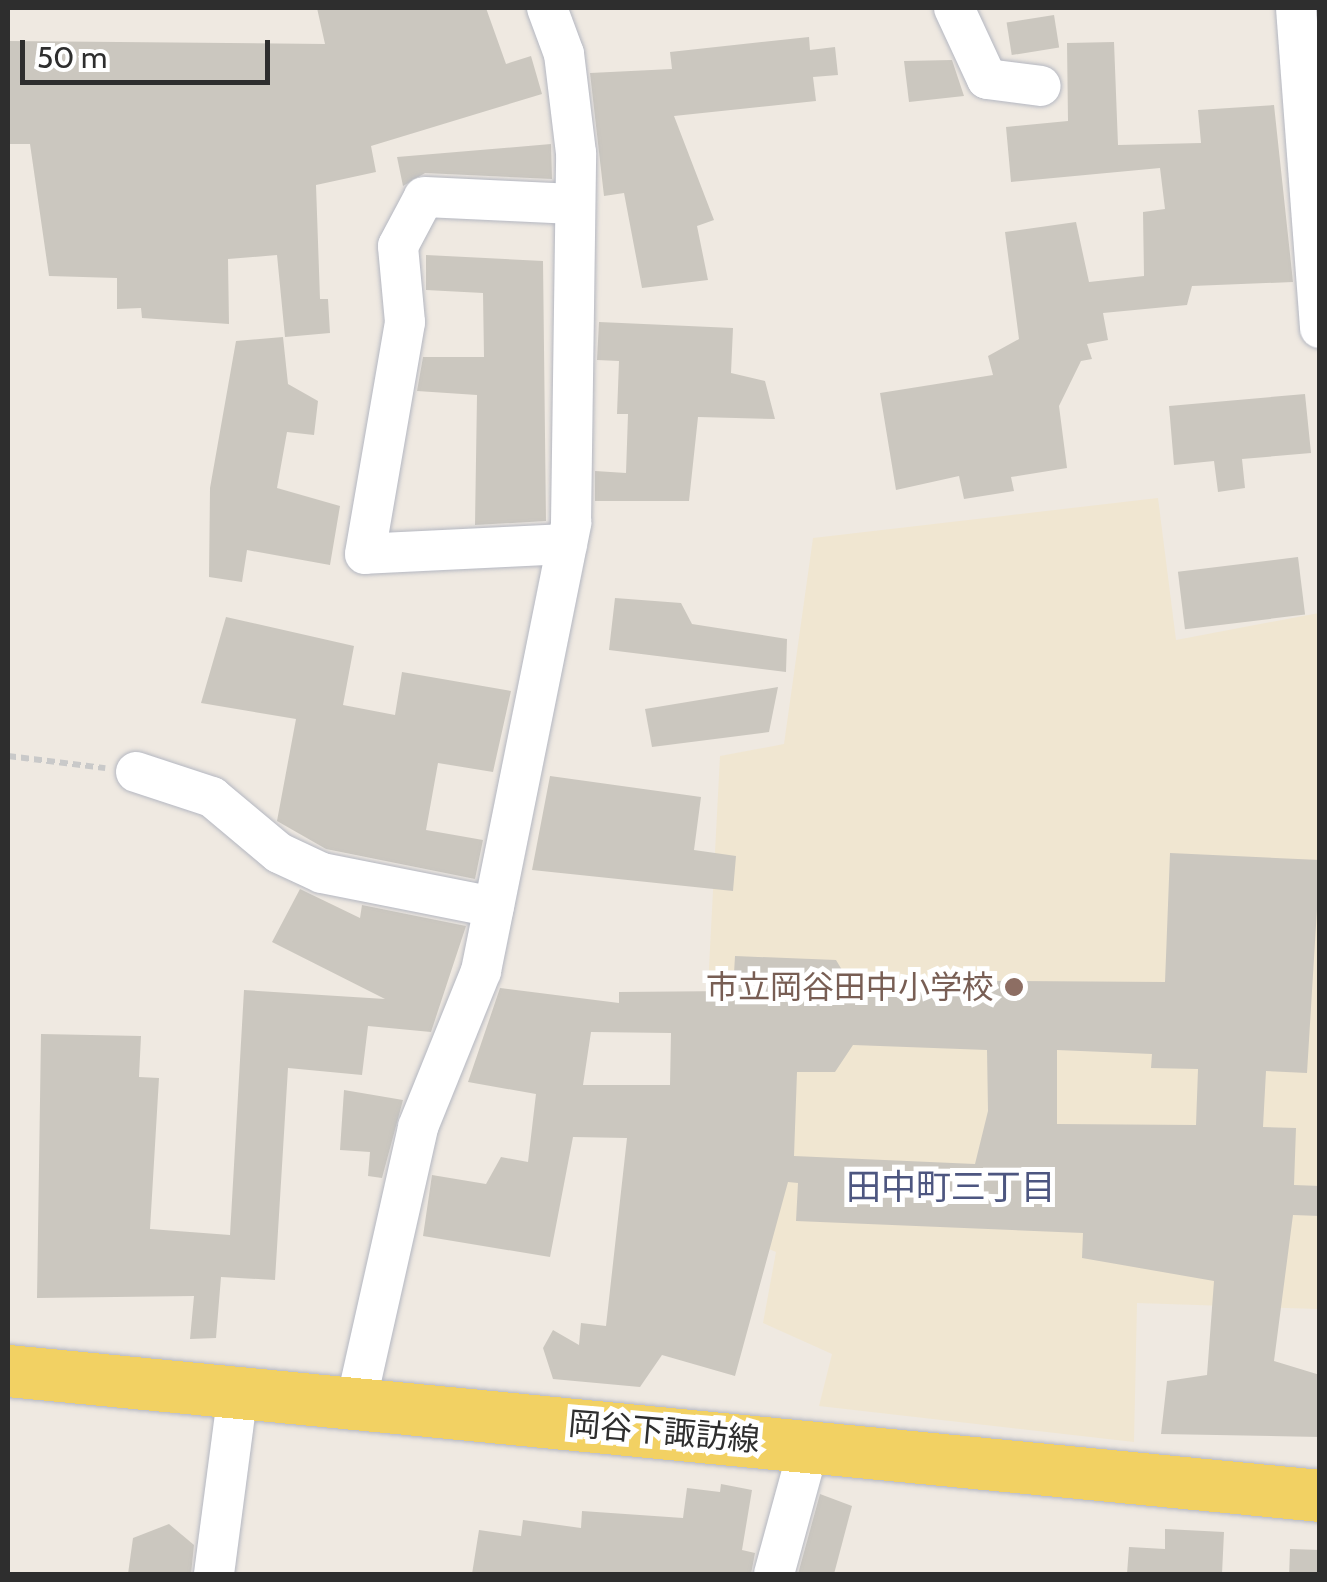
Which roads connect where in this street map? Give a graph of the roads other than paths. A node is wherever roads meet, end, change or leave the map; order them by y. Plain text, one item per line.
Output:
1 (547, 8) edge
2 (954, 8) edge
3 (1296, 8) edge
4 (1041, 86) dead end
5 (575, 204) junction
6 (1320, 328) edge
7 (567, 544) junction
8 (136, 772) road end
9 (494, 906) junction
10 (8, 1371) edge
11 (238, 1392) junction
12 (356, 1404) junction
13 (809, 1446) junction
14 (1320, 1496) edge
15 (214, 1574) edge
16 (774, 1574) edge

1 - 5 street
2 - 4 street
3 - 6 street
5 - 7 street
5 - 7 street
7 - 9 street
8 - 9 street
9 - 12 street
10 - 11 main road, 岡谷下諏訪線
11 - 12 main road, 岡谷下諏訪線
11 - 15 street
12 - 13 main road, 岡谷下諏訪線
13 - 14 main road, 岡谷下諏訪線
13 - 16 street

